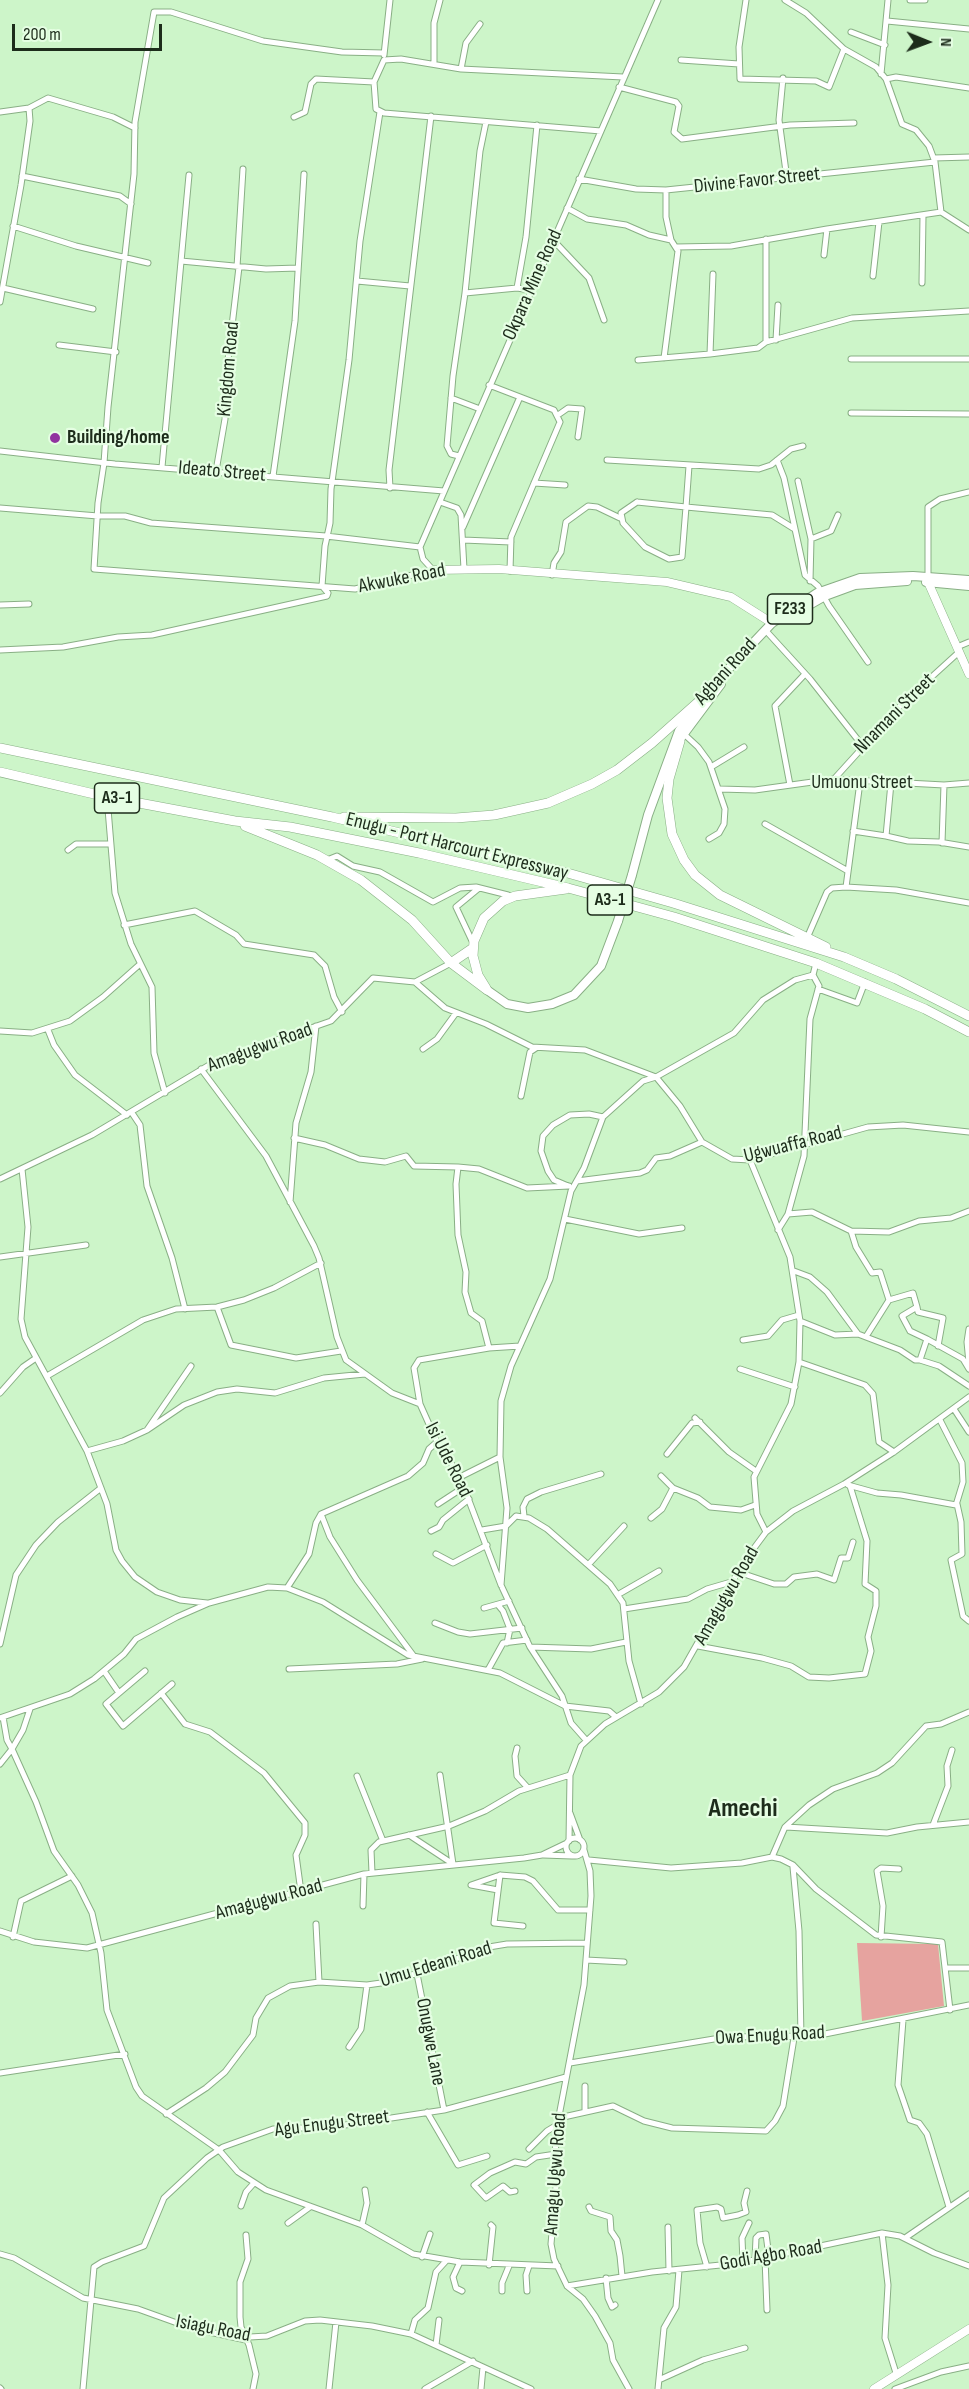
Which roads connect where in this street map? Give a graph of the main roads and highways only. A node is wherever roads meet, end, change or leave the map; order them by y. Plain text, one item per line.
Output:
1 (927, 579) junction
2 (969, 580) edge
3 (969, 586) edge
4 (772, 627) junction
5 (697, 703) junction
6 (682, 737) junction
7 (0, 748) edge
8 (671, 750) junction
9 (0, 772) edge
10 (333, 817) junction
11 (235, 821) junction
12 (568, 888) junction
13 (473, 946) junction
14 (844, 957) junction
15 (452, 963) junction
16 (487, 990) junction
17 (969, 1016) edge
18 (969, 1032) edge

1 - 2 main road, Agbani Road / F233
1 - 3 main road, Agbani Road / F233
1 - 4 main road, Agbani Road / F233
4 - 5 main road, Agbani Road / F233
4 - 6 main road, Agbani Road / F233
5 - 8 main road, Agbani Road / F233
5 - 10 highway
6 - 8 main road, Agbani Road / F233
6 - 14 highway
7 - 10 highway, Enugu - Port Harcourt Expressway / A3-1
8 - 16 main road, Agbani Road, bridge
9 - 11 highway, Enugu - Port Harcourt Expressway / A3-1
10 - 14 highway, Enugu - Port Harcourt Expressway / A3-1
11 - 12 highway, Enugu - Port Harcourt Expressway / A3-1
11 - 15 highway
12 - 13 highway
12 - 18 highway, Enugu - Port Harcourt Expressway / A3-1
13 - 15 highway
13 - 16 highway
14 - 17 highway, Enugu - Port Harcourt Expressway / A3-1
15 - 16 highway

